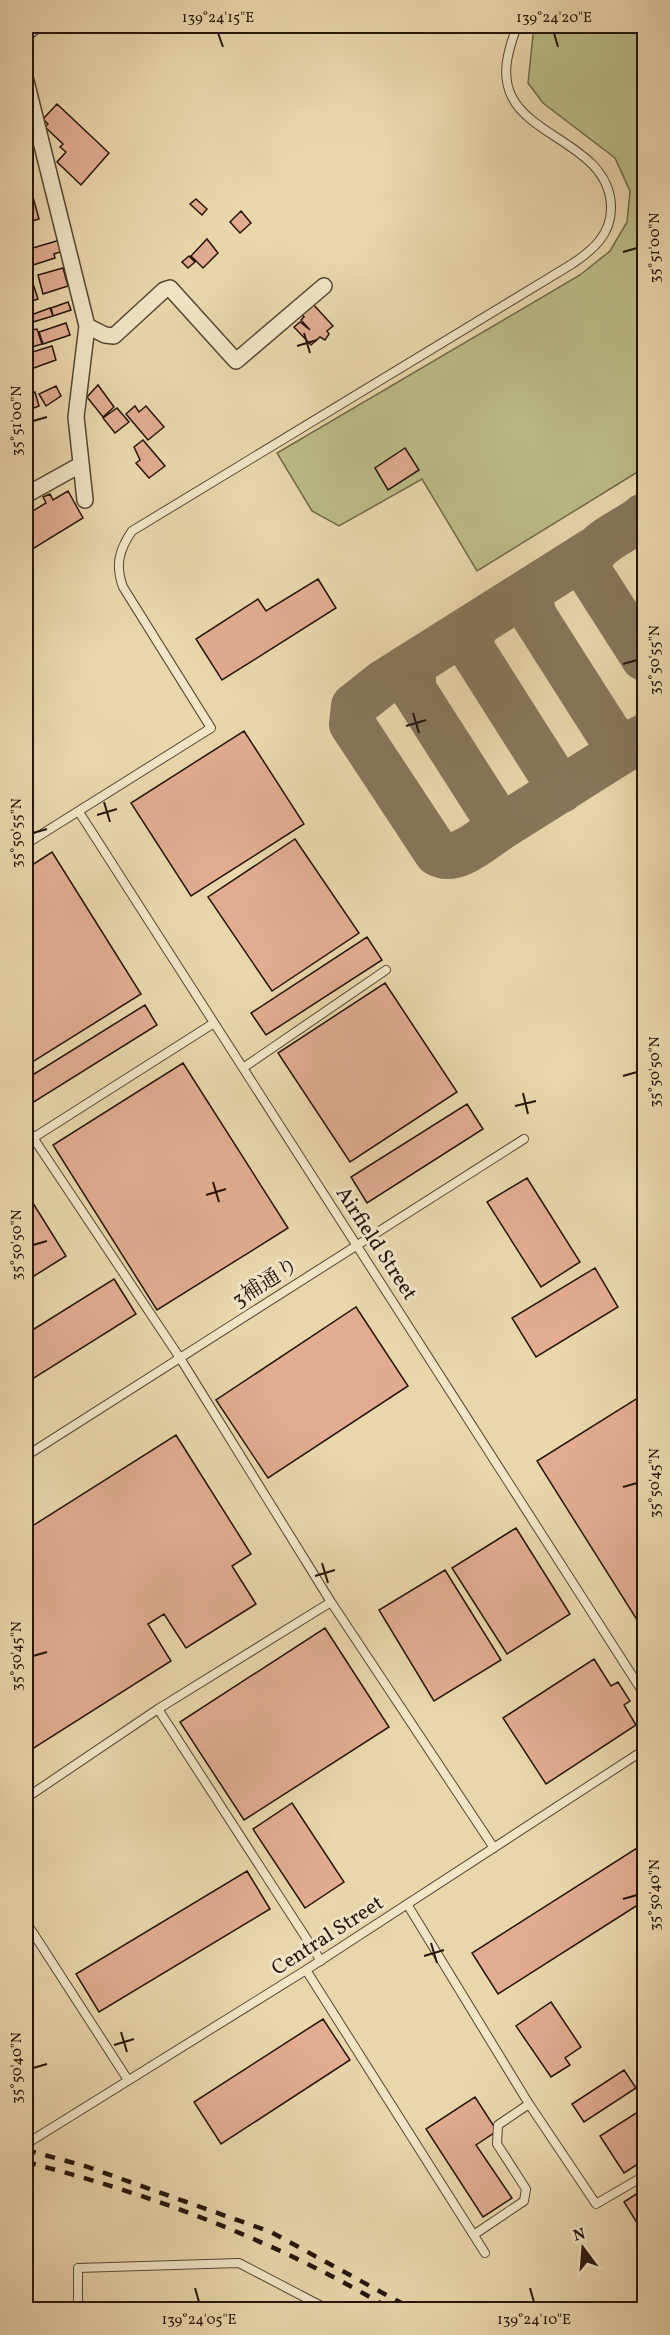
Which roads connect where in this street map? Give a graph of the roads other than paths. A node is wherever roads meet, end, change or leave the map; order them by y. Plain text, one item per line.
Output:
1 (34, 26) edge
2 (517, 26) edge
3 (26, 33) edge
4 (26, 81) edge
5 (324, 286) dead end
6 (87, 326) junction
7 (80, 465) junction
8 (26, 495) edge
9 (85, 500) dead end
10 (79, 812) junction
11 (26, 844) edge
12 (386, 970) dead end
13 (214, 1023) junction
14 (243, 1068) junction
15 (26, 1127) edge
16 (33, 1138) junction
17 (524, 1139) dead end
18 (357, 1245) junction
19 (180, 1358) junction
20 (26, 1456) edge
21 (330, 1602) junction
22 (645, 1694) edge
23 (158, 1709) junction
24 (645, 1750) edge
25 (26, 1798) edge
26 (494, 1848) junction
27 (407, 1904) junction
28 (26, 1922) edge
29 (321, 1961) junction
30 (306, 1970) junction
31 (128, 2080) junction
32 (529, 2104) junction
33 (26, 2144) edge
34 (645, 2176) edge
35 (475, 2234) junction
36 (485, 2253) dead end
37 (78, 2310) edge
38 (329, 2310) edge

1 - 3 street
2 - 10 lane
4 - 6 street
5 - 6 street
6 - 7 street
7 - 8 street
7 - 9 street
10 - 11 lane
10 - 13 lane, Airfield Street
12 - 14 lane
13 - 14 lane, Airfield Street
13 - 16 lane
14 - 18 lane, Airfield Street
15 - 16 lane
16 - 19 lane
17 - 18 lane, 3補通り
18 - 19 lane, 3補通り
18 - 22 lane, Airfield Street
19 - 20 lane, 3補通り
19 - 21 lane
21 - 23 lane
21 - 26 lane
23 - 25 lane
23 - 29 lane
24 - 26 lane, Central Street
26 - 27 lane, Central Street
27 - 29 lane, Central Street
27 - 32 lane
28 - 31 lane
29 - 30 lane, Central Street
30 - 31 lane, Central Street
30 - 35 lane
31 - 33 lane, Central Street
32 - 34 lane
32 - 35 lane
35 - 36 lane
37 - 38 lane

